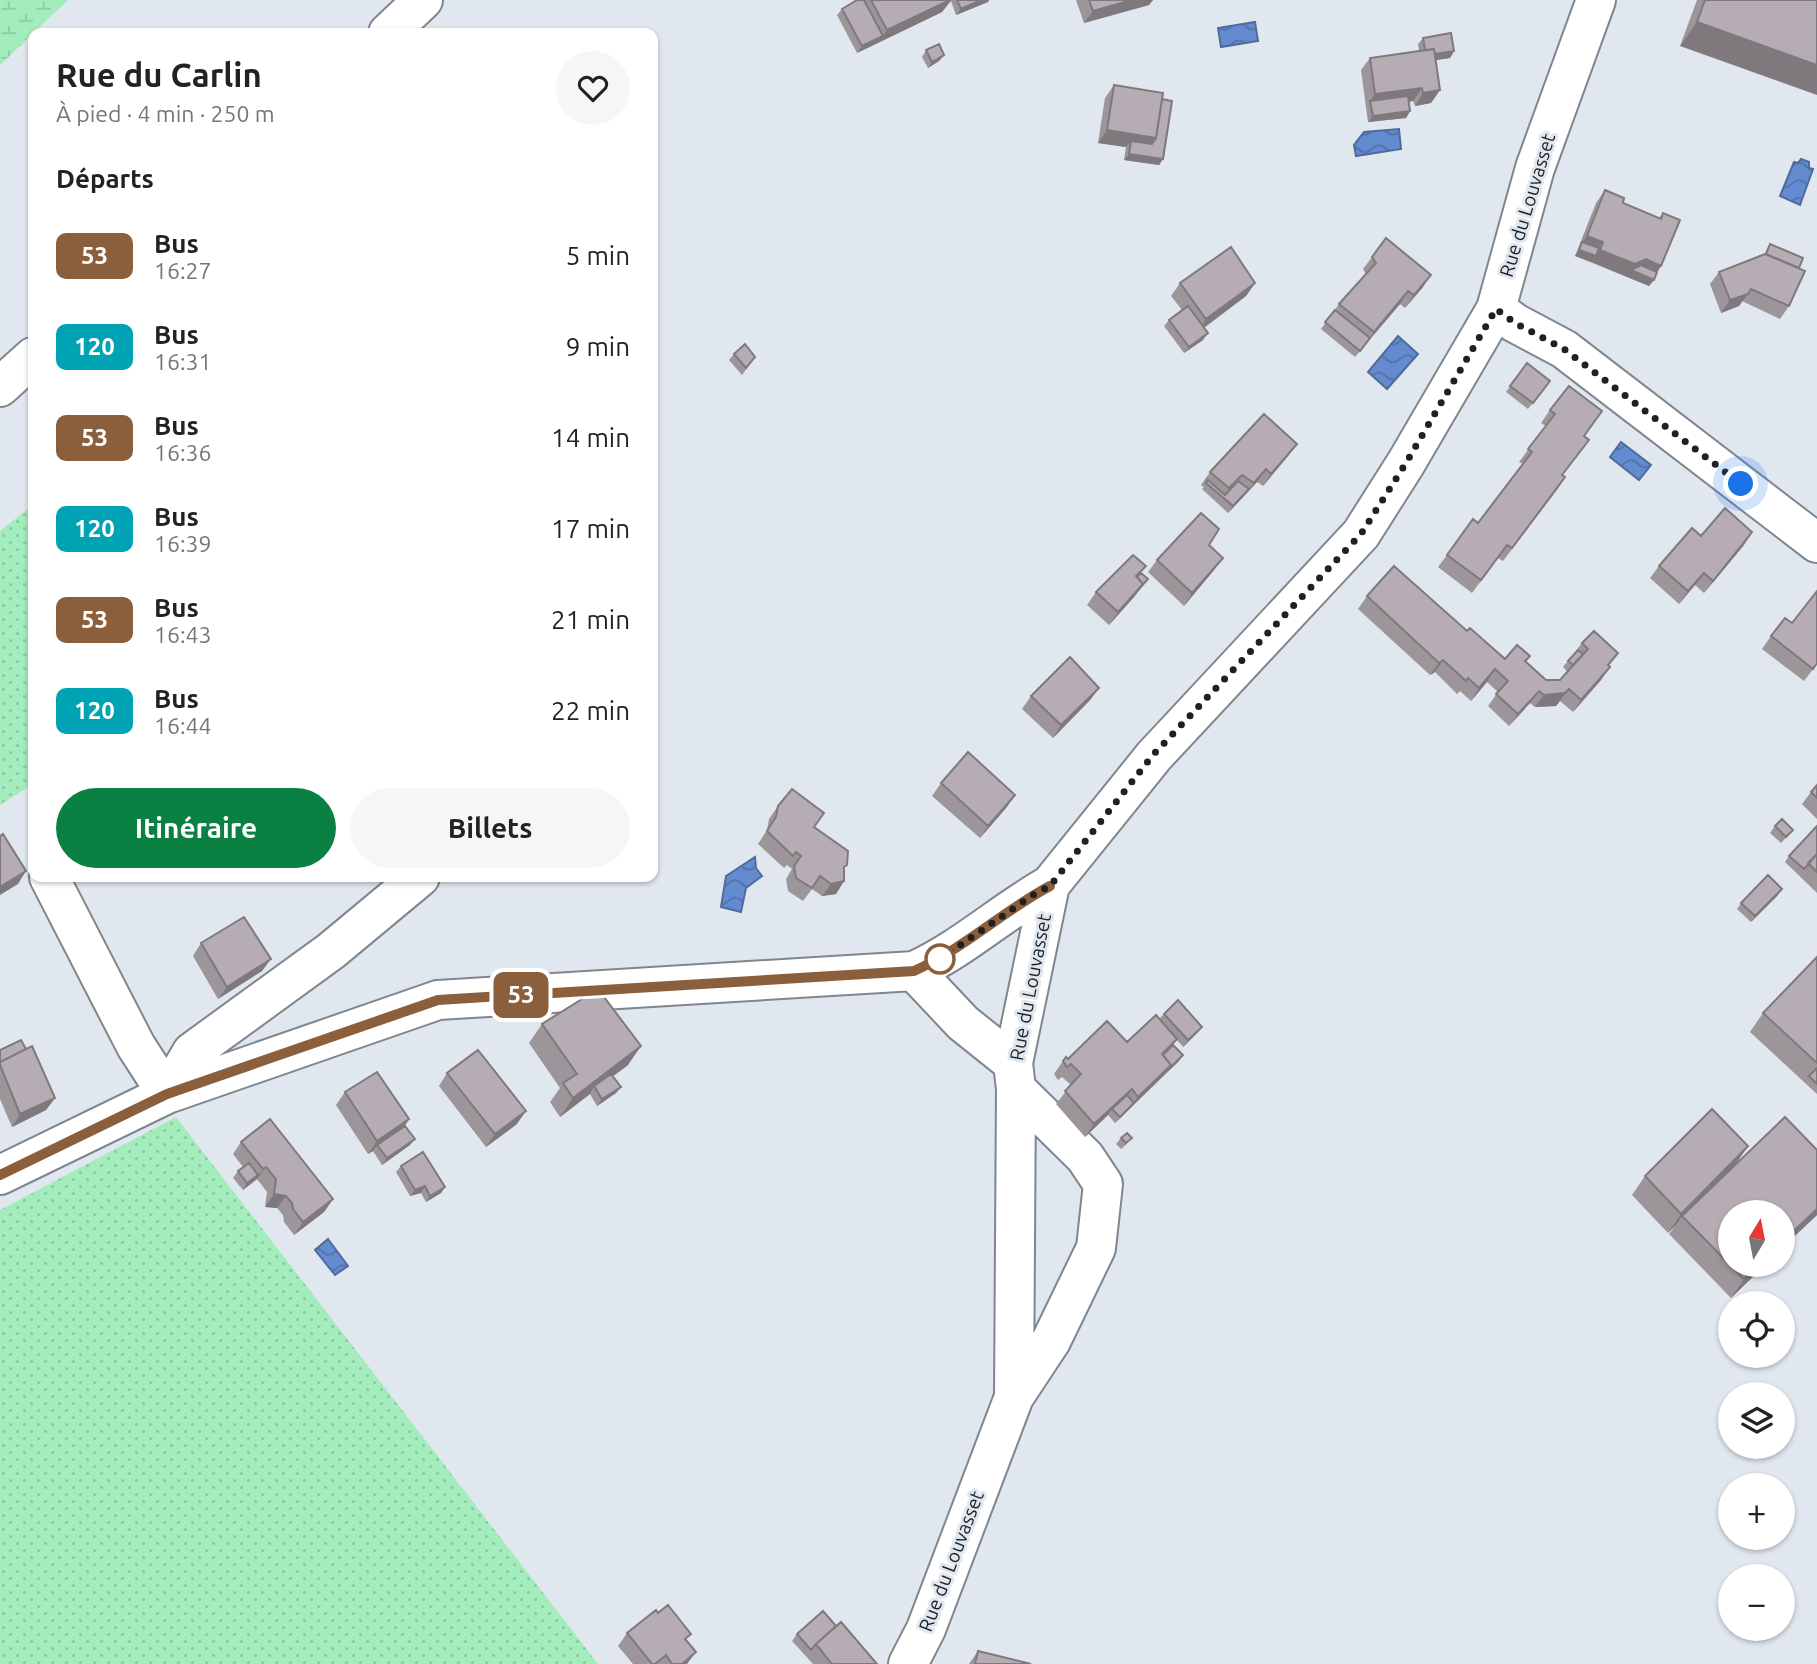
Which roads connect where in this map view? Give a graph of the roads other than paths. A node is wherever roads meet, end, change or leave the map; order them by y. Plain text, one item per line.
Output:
1 (423, 0) edge
2 (1596, 0) edge
3 (393, 28) edge
4 (1496, 309) junction
5 (28, 362) edge
6 (0, 387) edge
7 (1817, 542) edge
8 (52, 882) edge
9 (400, 884) edge
10 (1050, 886) junction
11 (914, 971) junction
12 (1015, 1076) junction
13 (167, 1094) junction
14 (0, 1175) edge
15 (1014, 1397) junction
16 (908, 1664) edge

1 - 3 street
2 - 4 street, Rue du Louvasset
4 - 7 street
4 - 10 street, Rue du Louvasset
5 - 6 street
8 - 13 street
9 - 13 street
10 - 11 street
10 - 12 street, Rue du Louvasset
11 - 12 street
11 - 13 street
12 - 15 street, Rue du Louvasset
12 - 15 street
13 - 14 street
15 - 16 street, Rue du Louvasset

